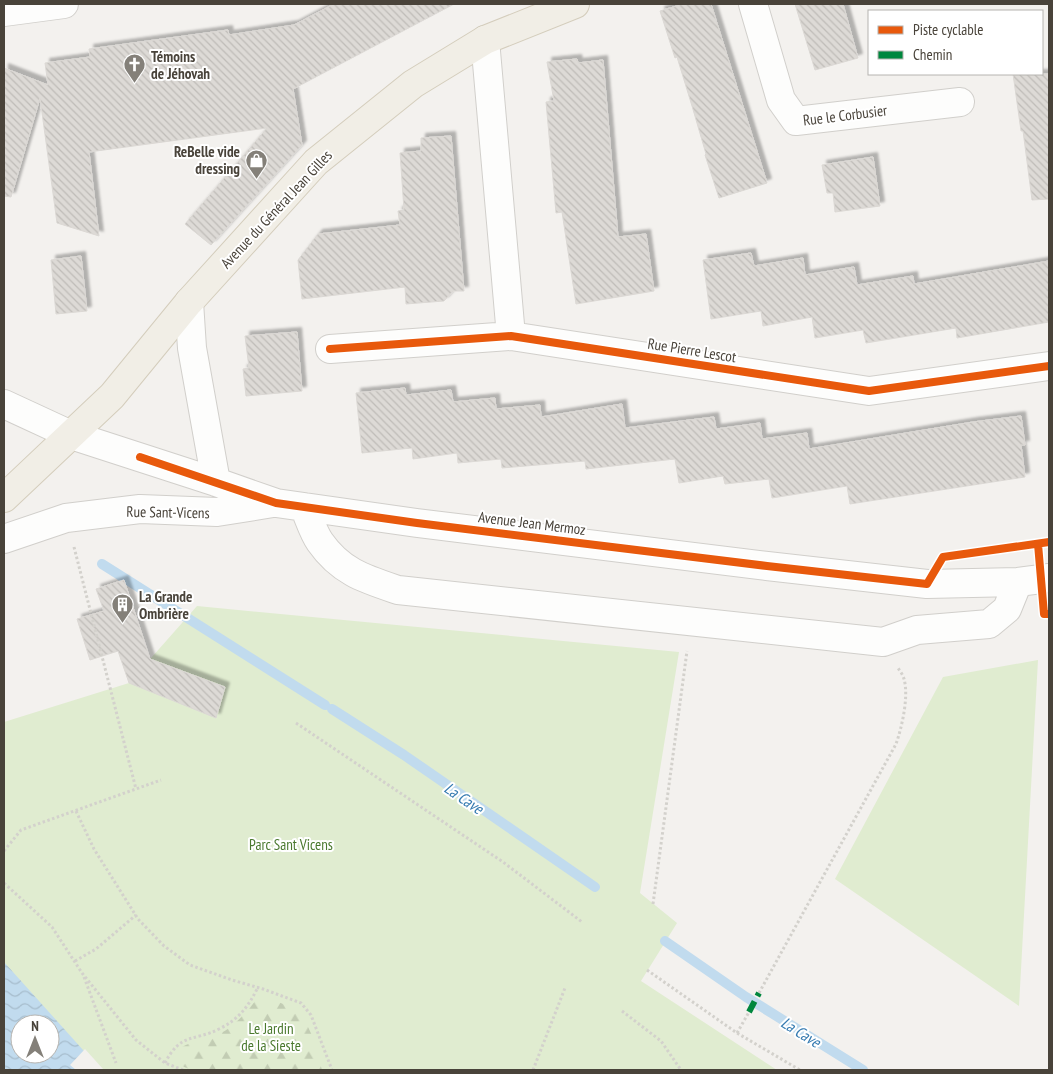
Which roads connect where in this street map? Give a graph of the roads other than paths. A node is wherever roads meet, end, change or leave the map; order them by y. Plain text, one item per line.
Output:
1 (64, 4) edge
2 (575, 4) edge
3 (753, 4) edge
4 (4, 12) edge
5 (486, 40) junction
6 (960, 102) dead end
7 (189, 302) junction
8 (512, 336) junction
9 (330, 349) dead end
10 (1049, 366) edge
11 (4, 404) edge
12 (71, 435) junction
13 (216, 482) junction
14 (4, 498) edge
15 (276, 503) junction
16 (304, 507) junction
17 (4, 539) edge
18 (1049, 578) edge
19 (1018, 582) junction

1 - 4 street
2 - 5 main road, Avenue du Général Jean Gilles
3 - 6 street, Rue le Corbusier
5 - 7 main road, Avenue du Général Jean Gilles
5 - 8 street
7 - 12 main road, Avenue du Général Jean Gilles
7 - 13 street
8 - 9 street, Rue Pierre Lescot
8 - 10 street, Rue Pierre Lescot
11 - 12 street, Avenue Jean Mermoz
12 - 13 street, Avenue Jean Mermoz
12 - 14 main road
13 - 15 street, Avenue Jean Mermoz
15 - 16 street, Avenue Jean Mermoz
15 - 17 street, Rue Sant-Vicens
16 - 19 street, Avenue Jean Mermoz
16 - 19 street
18 - 19 street, Avenue Jean Mermoz

